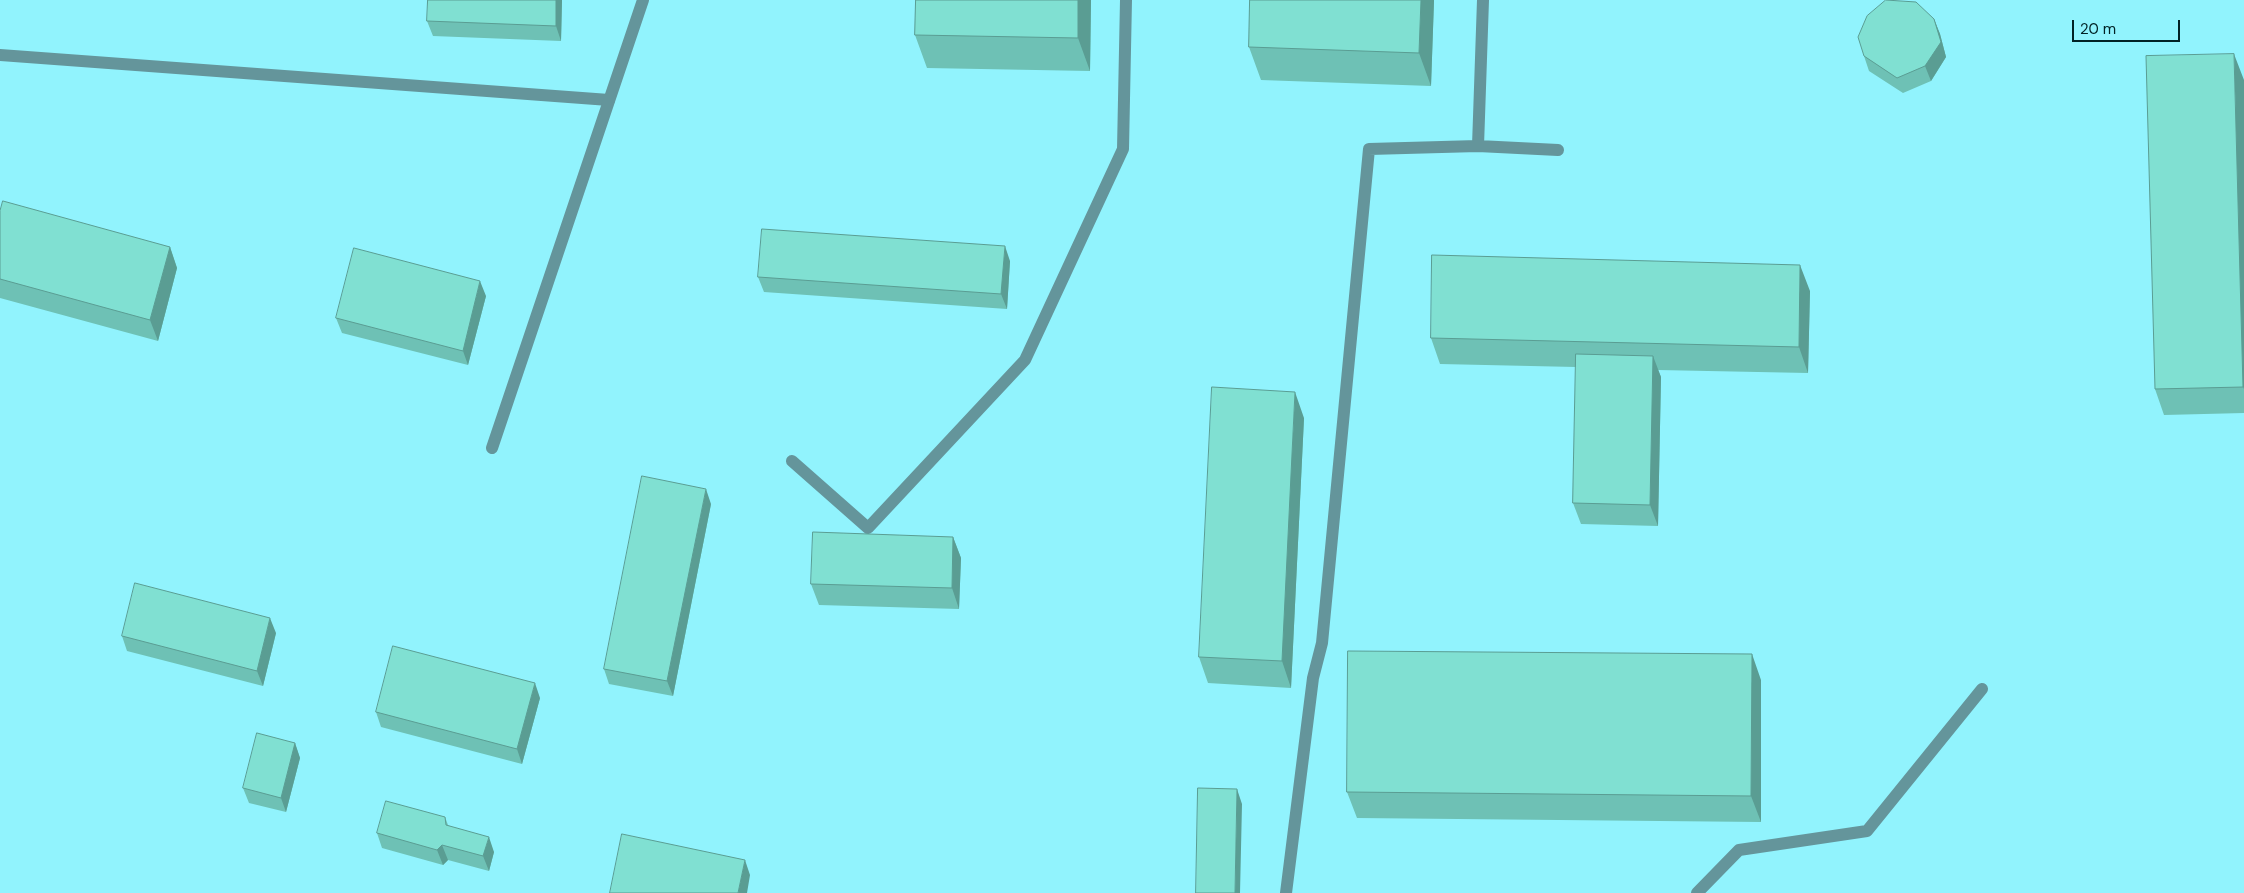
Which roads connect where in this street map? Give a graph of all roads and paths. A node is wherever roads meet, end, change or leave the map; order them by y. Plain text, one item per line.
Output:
1 (643, 0) edge
2 (1126, 0) edge
3 (1483, 0) edge
4 (0, 55) edge
5 (609, 100) junction
6 (1478, 146) junction
7 (1558, 150) dead end
8 (492, 448) dead end
9 (792, 461) dead end
10 (1982, 689) dead end
11 (1286, 893) edge
12 (1697, 893) edge

1 - 5 street
2 - 9 street
3 - 6 street
4 - 5 street
5 - 8 street
6 - 7 street
6 - 11 street
10 - 12 street

